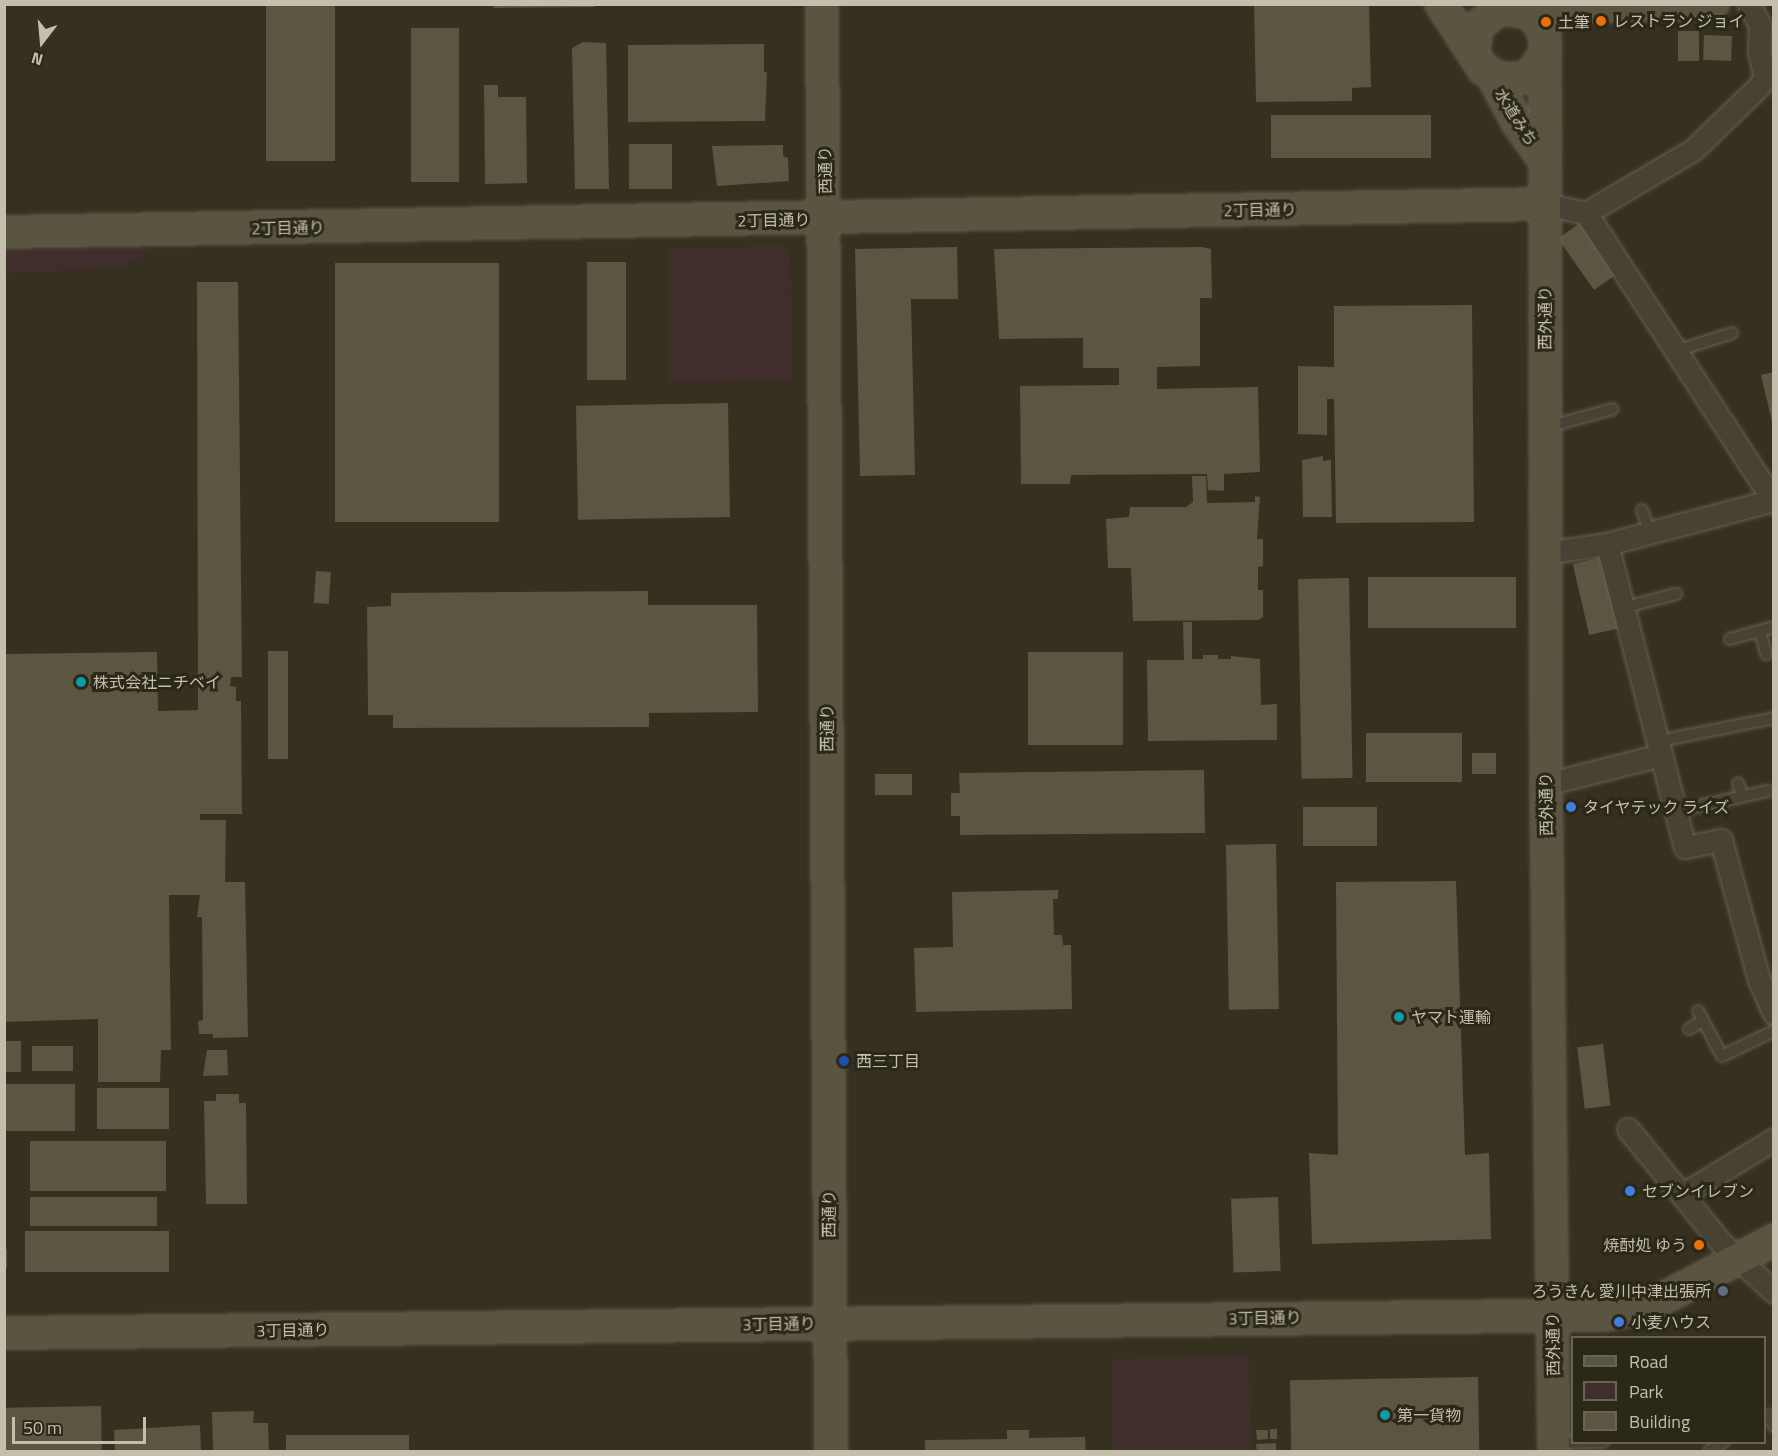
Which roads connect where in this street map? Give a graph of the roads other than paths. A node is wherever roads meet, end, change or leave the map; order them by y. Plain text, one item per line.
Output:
1 (822, 4) edge
2 (1441, 4) edge
3 (1713, 4) edge
4 (1749, 4) edge
5 (1567, 6) edge
6 (1516, 8) junction
7 (1480, 11) edge
8 (1544, 41) junction
9 (1474, 50) junction
10 (1769, 73) edge
11 (1492, 75) junction
12 (1542, 157) junction
13 (1544, 204) junction
14 (1586, 213) junction
15 (826, 220) junction
16 (4, 232) edge
17 (1732, 333) dead end
18 (1676, 351) junction
19 (1613, 409) dead end
20 (1545, 428) junction
21 (1773, 500) edge
22 (1642, 510) dead end
23 (1650, 533) junction
24 (1607, 544) junction
25 (1545, 553) junction
26 (1676, 594) dead end
27 (1626, 607) junction
28 (1773, 627) edge
29 (1760, 631) junction
30 (1730, 639) dead end
31 (1766, 654) dead end
32 (1742, 711) dead end
33 (1773, 718) edge
34 (1745, 723) junction
35 (1660, 748) junction
36 (1738, 783) dead end
37 (1545, 784) junction
38 (1768, 791) dead end
39 (1742, 796) junction
40 (1676, 811) junction
41 (1773, 1013) edge
42 (1689, 1029) dead end
43 (1773, 1031) edge
44 (1628, 1129) dead end
45 (1773, 1139) edge
46 (1683, 1194) junction
47 (1773, 1240) edge
48 (1739, 1258) junction
49 (1773, 1292) edge
50 (1553, 1315) junction
51 (829, 1323) junction
52 (4, 1333) edge
53 (1769, 1415) edge
54 (1773, 1426) edge
55 (1591, 1444) edge
56 (1554, 1447) edge
57 (831, 1452) edge

1 - 15 street, 西通り
2 - 9 street
3 - 5 street
4 - 10 street
5 - 6 street
5 - 8 street
6 - 7 street
6 - 8 street
7 - 9 street
8 - 11 street
8 - 12 street, 西外通り
9 - 11 street
10 - 14 street
11 - 12 street, 水道みち
12 - 13 street, 西外通り
13 - 14 street
13 - 15 street, 2丁目通り
13 - 20 street, 西外通り
14 - 18 street
15 - 16 street, 2丁目通り
15 - 51 street, 西通り
17 - 18 lane
18 - 21 street
19 - 20 lane
20 - 25 street, 西外通り
21 - 23 street
22 - 23 lane
23 - 24 street
24 - 25 street
24 - 27 street
25 - 37 street, 西外通り
26 - 27 lane
27 - 35 street
28 - 29 lane
29 - 30 lane
29 - 31 lane
32 - 34 lane
33 - 34 lane
34 - 35 lane
35 - 37 street
35 - 40 street
36 - 39 lane
37 - 50 street, 西外通り
38 - 39 lane
39 - 40 lane
40 - 41 street
42 - 43 lane
44 - 46 street
45 - 46 street
46 - 48 street
47 - 48 street, 3丁目通り
48 - 49 street
48 - 50 street, 3丁目通り
50 - 51 street, 3丁目通り
50 - 56 street, 西外通り
51 - 52 street, 3丁目通り
51 - 57 street, 西通り
53 - 54 lane
55 - 56 lane

